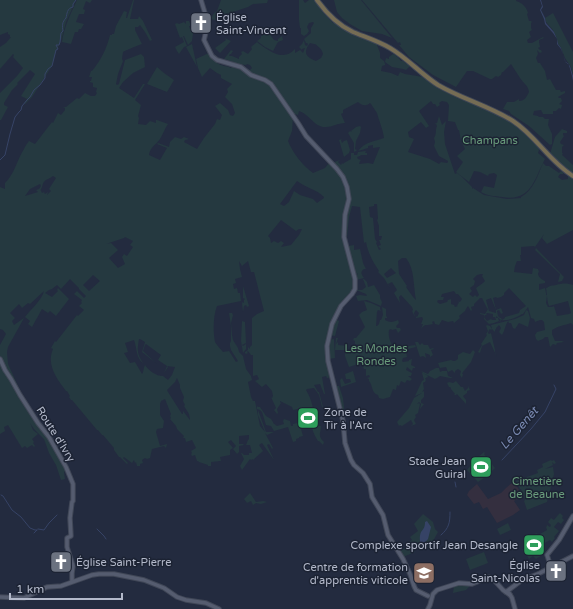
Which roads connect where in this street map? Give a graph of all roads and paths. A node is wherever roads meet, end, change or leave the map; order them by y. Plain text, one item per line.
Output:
1 (201, 0) edge
2 (318, 0) edge
3 (573, 175) edge
4 (0, 359) edge
5 (573, 516) edge
6 (573, 556) edge
7 (550, 567) junction
8 (72, 582) junction
9 (506, 591) junction
10 (433, 595) junction
11 (428, 596) junction
12 (0, 597) edge
13 (431, 602) junction
14 (219, 609) edge
15 (428, 609) edge
16 (515, 609) edge

1 - 11 main road
2 - 3 highway
4 - 8 main road, Route d'Ivry
5 - 7 main road
6 - 7 main road
7 - 9 main road
8 - 12 main road
8 - 14 main road
9 - 10 main road
9 - 16 main road
10 - 11 main road
10 - 13 main road
11 - 13 main road
13 - 15 main road

